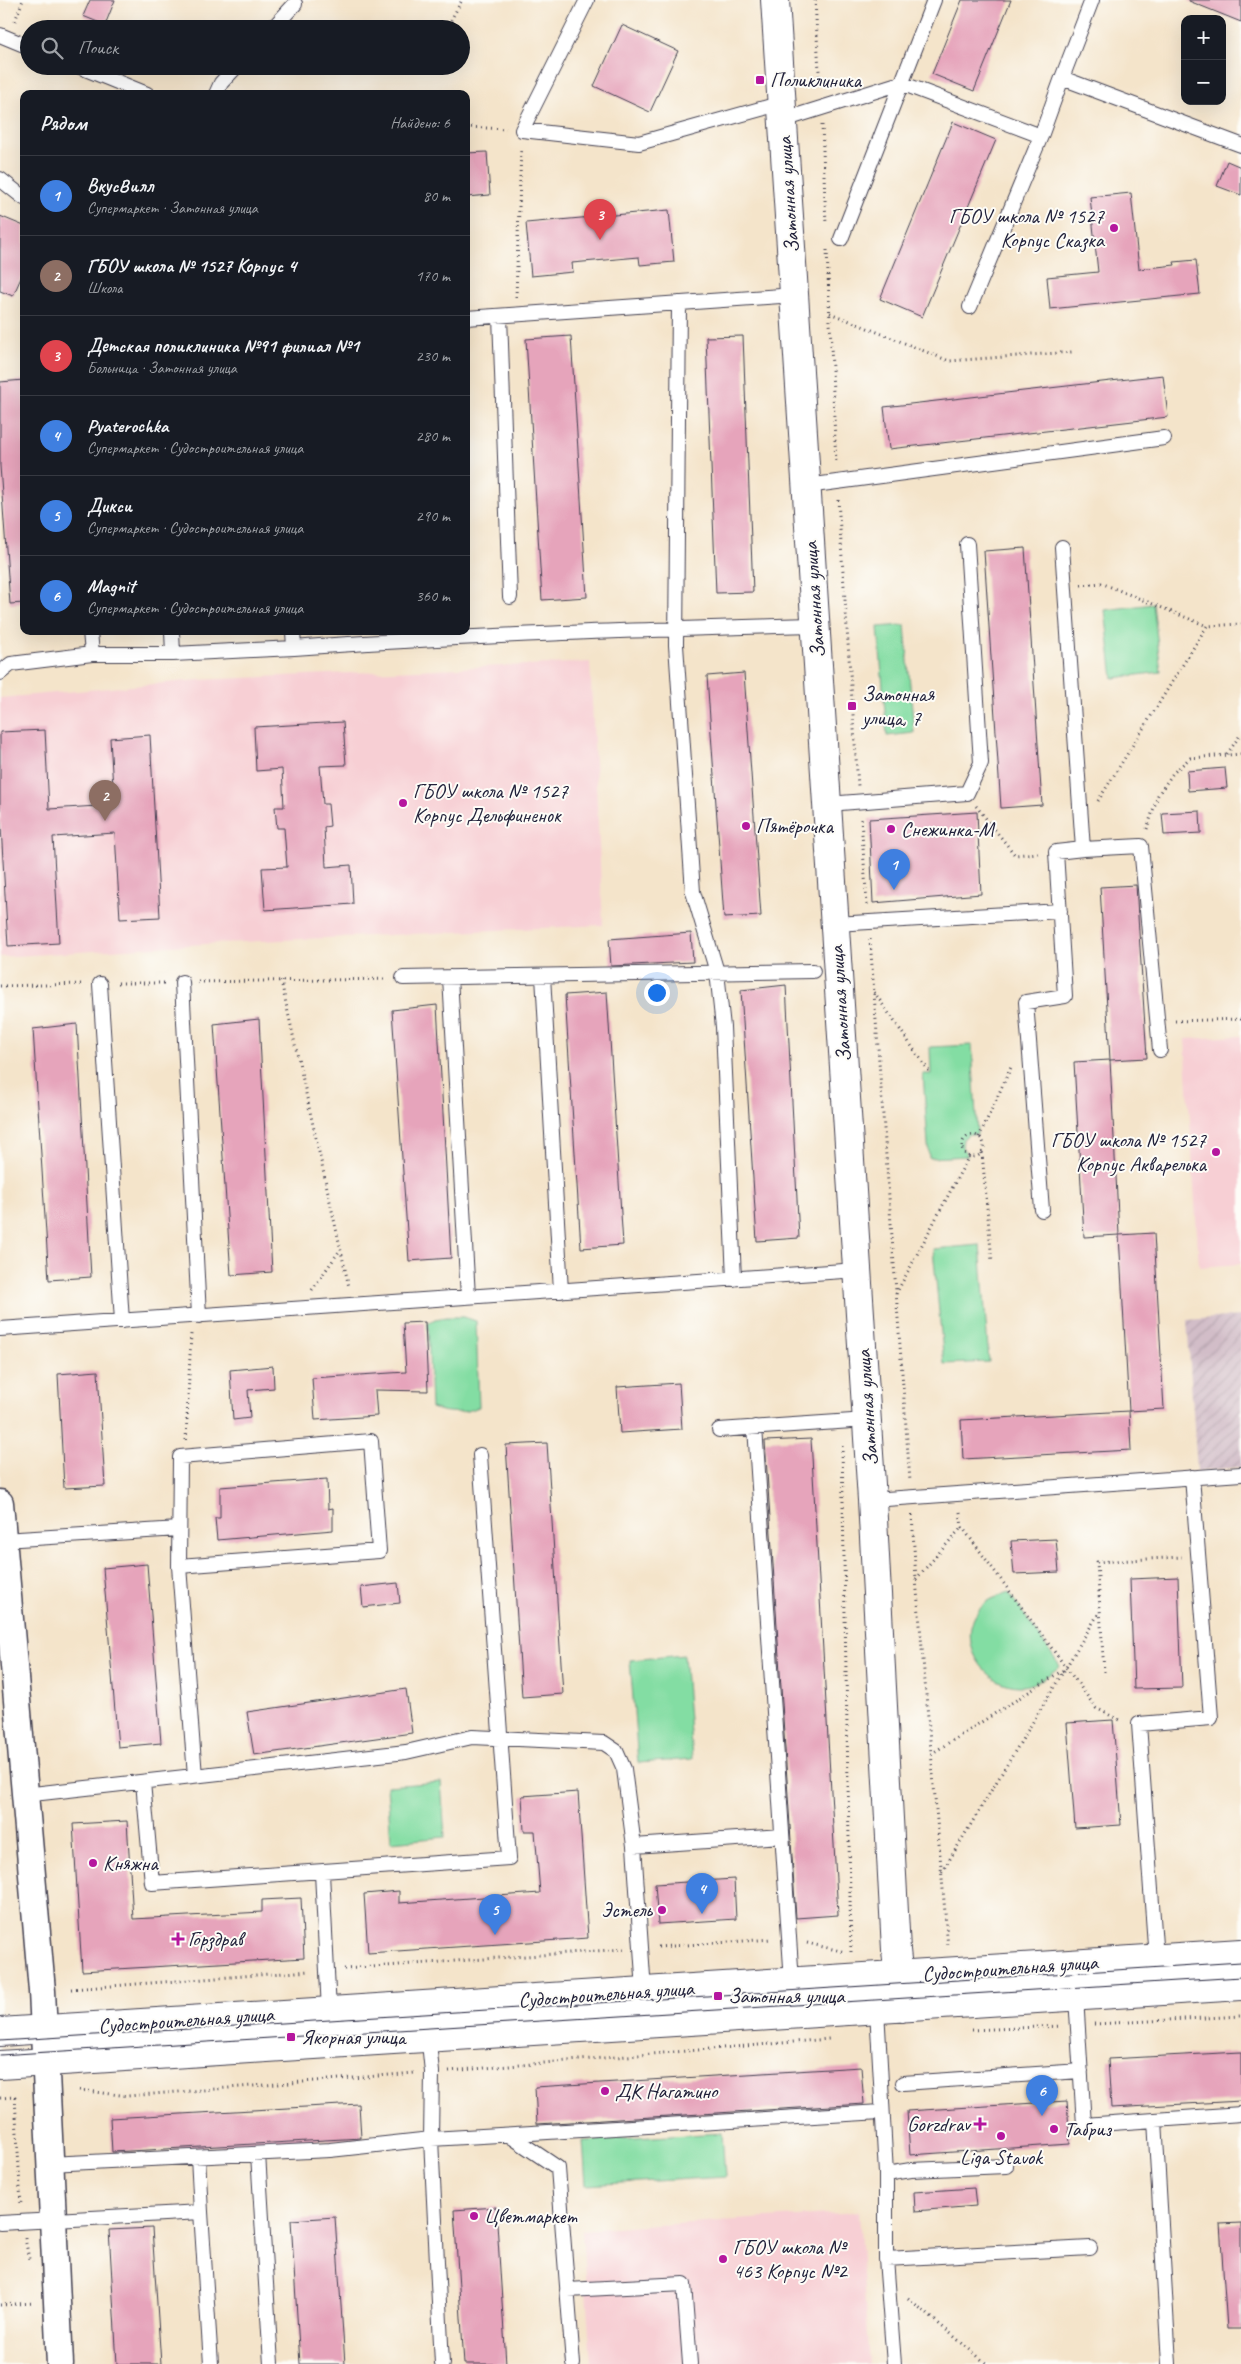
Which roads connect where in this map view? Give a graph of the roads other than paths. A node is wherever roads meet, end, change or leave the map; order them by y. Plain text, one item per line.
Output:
1 (587, 0) edge
2 (775, 0) edge
3 (934, 0) edge
4 (1092, 0) edge
5 (298, 1) edge
6 (280, 20) edge
7 (4, 37) edge
8 (20, 43) edge
9 (100, 75) edge
10 (229, 75) edge
11 (1062, 78) junction
12 (901, 83) junction
13 (137, 90) edge
14 (218, 90) edge
15 (783, 112) junction
16 (1041, 136) junction
17 (1241, 145) edge
18 (0, 179) edge
19 (20, 195) edge
20 (841, 239) dead end
21 (794, 295) junction
22 (679, 303) junction
23 (970, 307) dead end
24 (500, 316) junction
25 (470, 318) edge
26 (1164, 438) dead end
27 (807, 486) junction
28 (967, 544) dead end
29 (1062, 548) dead end
30 (510, 597) dead end
31 (816, 625) junction
32 (677, 629) junction
33 (90, 635) edge
34 (172, 635) edge
35 (292, 635) edge
36 (294, 648) junction
37 (92, 654) junction
38 (173, 654) junction
39 (0, 673) edge
40 (828, 804) junction
41 (1083, 849) junction
42 (1060, 911) junction
43 (835, 924) junction
44 (813, 970) dead end
45 (717, 972) junction
46 (543, 976) junction
47 (450, 977) junction
48 (403, 978) dead end
49 (182, 982) dead end
50 (100, 984) dead end
51 (1160, 1050) dead end
52 (1042, 1210) dead end
53 (858, 1270) junction
54 (734, 1279) junction
55 (561, 1290) junction
56 (468, 1297) junction
57 (196, 1316) junction
58 (122, 1320) junction
59 (0, 1329) edge
60 (854, 1420) junction
61 (755, 1428) junction
62 (719, 1430) dead end
63 (480, 1455) dead end
64 (1241, 1474) edge
65 (1192, 1477) junction
66 (872, 1500) junction
67 (0, 1503) edge
68 (179, 1529) junction
69 (3, 1540) junction
70 (179, 1566) junction
71 (502, 1739) junction
72 (195, 1776) junction
73 (143, 1782) junction
74 (24, 1795) junction
75 (782, 1836) junction
76 (634, 1846) junction
77 (322, 1873) junction
78 (1241, 1953) edge
79 (1156, 1959) junction
80 (1241, 1970) edge
81 (792, 1982) junction
82 (1241, 1986) edge
83 (644, 1991) junction
84 (894, 1996) junction
85 (1076, 1997) junction
86 (329, 2011) junction
87 (426, 2022) junction
88 (0, 2032) edge
89 (45, 2046) junction
90 (0, 2065) edge
91 (1081, 2070) junction
92 (903, 2083) dead end
93 (882, 2112) junction
94 (1241, 2114) edge
95 (1156, 2120) junction
96 (509, 2135) junction
97 (431, 2140) junction
98 (258, 2154) junction
99 (198, 2157) junction
100 (49, 2164) junction
101 (1006, 2166) dead end
102 (886, 2174) junction
103 (201, 2212) junction
104 (52, 2218) junction
105 (0, 2223) edge
106 (1090, 2248) dead end
107 (886, 2259) junction
108 (567, 2290) junction
109 (60, 2364) edge
110 (211, 2364) edge
111 (271, 2364) edge
112 (442, 2364) edge
113 (573, 2364) edge
114 (690, 2364) edge
115 (894, 2364) edge
116 (1169, 2364) edge

1 - 15 lane
2 - 15 street, Затонная улица
3 - 12 lane
4 - 11 lane
5 - 6 lane
7 - 8 lane
9 - 13 lane
10 - 14 lane
11 - 16 lane
11 - 17 lane
12 - 15 lane
12 - 16 lane
12 - 20 lane
15 - 21 street, Затонная улица
16 - 23 lane
18 - 19 lane
21 - 22 lane
21 - 27 street, Затонная улица
22 - 24 lane
22 - 32 lane
24 - 25 lane
24 - 30 lane
26 - 27 lane
27 - 31 street, Затонная улица
28 - 40 lane
29 - 41 lane
31 - 32 lane
31 - 40 street, Затонная улица
32 - 36 lane
32 - 45 lane
33 - 37 lane
34 - 38 lane
35 - 36 lane
36 - 38 lane
37 - 38 lane
37 - 39 lane
40 - 43 street, Затонная улица
41 - 42 lane
41 - 51 lane
42 - 43 lane
42 - 52 lane
43 - 53 street, Затонная улица
44 - 45 lane
45 - 46 lane
45 - 54 lane
46 - 47 lane
46 - 55 lane
47 - 48 lane
47 - 56 lane
49 - 57 lane
50 - 58 lane
53 - 54 lane
53 - 60 street, Затонная улица
54 - 55 lane
55 - 56 lane
56 - 57 lane
57 - 58 lane
58 - 59 lane
60 - 61 lane
60 - 66 street, Затонная улица
61 - 62 lane
61 - 75 lane
63 - 71 lane
64 - 65 lane
65 - 66 lane
65 - 79 lane
66 - 84 street, Затонная улица
67 - 69 street
68 - 69 lane
68 - 70 lane
68 - 70 lane
69 - 74 street
70 - 72 lane
71 - 72 lane
71 - 76 lane
71 - 77 lane
72 - 73 lane
73 - 74 lane
73 - 77 lane
74 - 89 street
75 - 76 lane
75 - 81 lane
76 - 83 lane
77 - 86 lane
78 - 79 street, Судостроительная улица
79 - 84 street, Судостроительная улица
80 - 84 lane
81 - 83 street, Судостроительная улица
81 - 84 street, Судостроительная улица
82 - 85 street, Судостроительная улица
83 - 87 street, Судостроительная улица
84 - 85 street, Судостроительная улица
84 - 87 street, Судостроительная улица
84 - 93 lane
85 - 91 lane
86 - 87 street, Судостроительная улица
86 - 89 street, Судостроительная улица
87 - 89 street, Судостроительная улица
87 - 97 lane
88 - 89 street, Судостроительная улица
89 - 90 street, Судостроительная улица
89 - 100 street
91 - 92 lane
91 - 95 lane
93 - 96 lane
93 - 102 lane
94 - 95 lane
95 - 116 lane
96 - 97 lane
96 - 108 lane
97 - 98 lane
97 - 112 lane
98 - 99 lane
98 - 111 lane
99 - 100 lane
99 - 103 lane
100 - 104 street
101 - 102 lane
102 - 107 lane
103 - 104 lane
103 - 110 lane
104 - 105 lane
104 - 109 street
106 - 107 lane
107 - 115 lane
108 - 113 lane
108 - 114 lane

